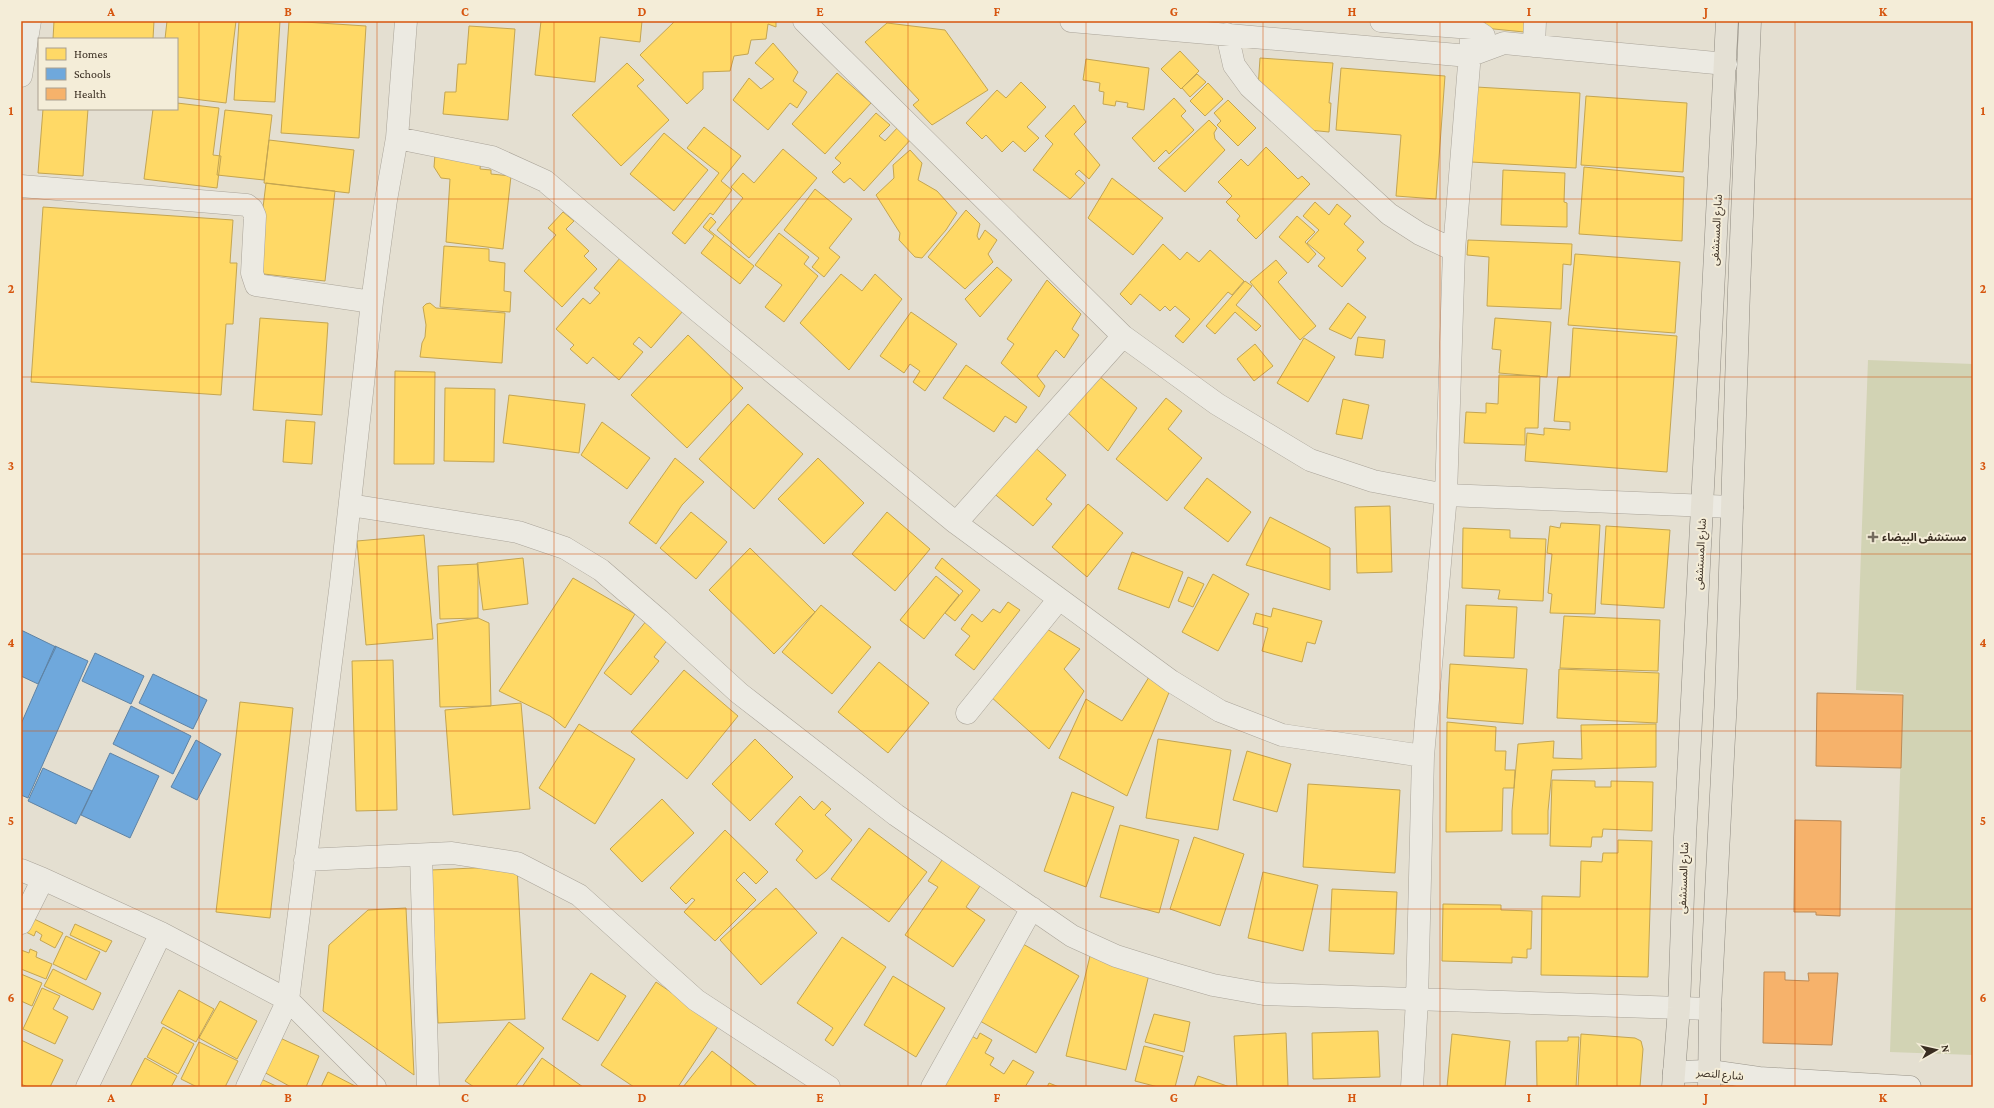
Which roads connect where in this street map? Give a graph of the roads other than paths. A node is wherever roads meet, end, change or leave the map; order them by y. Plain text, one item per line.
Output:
1 (30, 21) edge
2 (406, 21) edge
3 (804, 21) edge
4 (1070, 21) edge
5 (1381, 21) edge
6 (1535, 21) edge
7 (1727, 21) edge
8 (1750, 21) edge
9 (1472, 28) junction
10 (1227, 34) junction
11 (1504, 43) junction
12 (1534, 46) junction
13 (1469, 56) junction
14 (1726, 64) junction
15 (21, 76) edge
16 (397, 138) junction
17 (21, 186) edge
18 (1454, 250) junction
19 (372, 302) junction
20 (1123, 336) junction
21 (1446, 495) junction
22 (350, 505) junction
23 (1703, 506) junction
24 (1732, 507) junction
25 (956, 523) junction
26 (1059, 599) junction
27 (967, 713) dead end
28 (1423, 756) junction
29 (421, 855) junction
30 (305, 860) junction
31 (21, 870) edge
32 (44, 878) junction
33 (1032, 908) junction
34 (21, 923) edge
35 (161, 932) junction
36 (288, 1000) junction
37 (1417, 1000) junction
38 (1679, 1008) junction
39 (1710, 1009) junction
40 (1709, 1079) edge
41 (1674, 1080) edge
42 (87, 1087) edge
43 (248, 1087) edge
44 (375, 1087) edge
45 (428, 1087) edge
46 (829, 1087) edge
47 (932, 1087) edge
48 (1412, 1087) edge
49 (1910, 1087) edge

1 - 15 street
2 - 16 street
3 - 20 street
4 - 10 street
5 - 9 street
6 - 12 street
7 - 14 main road, شارع المستشفى
8 - 24 main road
9 - 11 street
9 - 13 street
10 - 13 street
10 - 18 street
11 - 12 street
11 - 13 street
12 - 14 street
13 - 18 street
14 - 23 main road, شارع المستشفى
16 - 19 street
16 - 25 street
17 - 19 street
18 - 21 street
19 - 22 street
20 - 21 street
20 - 25 street
21 - 23 street
21 - 28 street
22 - 30 street
22 - 33 street
23 - 24 street
23 - 38 main road, شارع المستشفى
24 - 39 main road
25 - 26 street
26 - 27 street
26 - 28 street
28 - 37 street
29 - 30 street
29 - 45 street
29 - 46 street
30 - 36 street
31 - 32 street
32 - 34 street
32 - 35 street
33 - 37 street
33 - 47 street
35 - 36 street
35 - 42 street
36 - 43 street
36 - 44 street
37 - 38 street
37 - 48 street
38 - 39 street
38 - 41 main road, شارع المستشفى
39 - 40 main road
40 - 41 street, شارع النصر
40 - 49 street, شارع النصر

